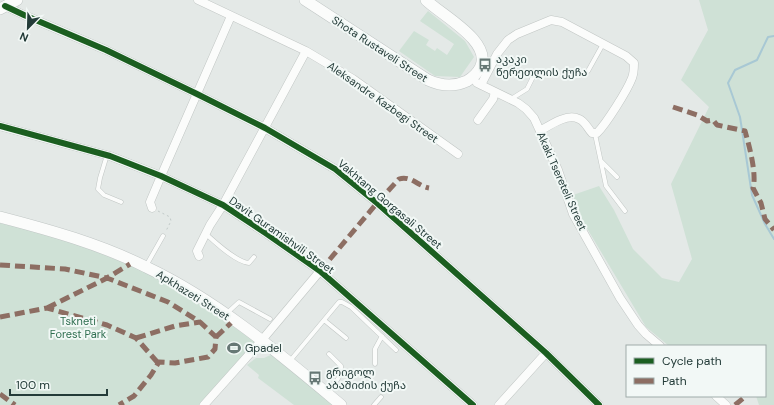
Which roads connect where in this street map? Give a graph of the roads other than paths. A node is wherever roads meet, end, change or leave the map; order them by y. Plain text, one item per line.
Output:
1 (17, 0) edge
2 (198, 0) edge
3 (305, 0) edge
4 (426, 0) edge
5 (2, 5) edge
6 (231, 16) junction
7 (603, 44) junction
8 (306, 51) junction
9 (588, 71) dead end
10 (534, 75) dead end
11 (470, 79) junction
12 (481, 85) junction
13 (495, 92) junction
14 (197, 94) junction
15 (511, 99) junction
16 (478, 120) dead end
17 (0, 126) edge
18 (265, 128) junction
19 (540, 131) junction
20 (595, 134) junction
21 (458, 154) dead end
22 (107, 155) junction
23 (600, 161) junction
24 (161, 176) junction
25 (618, 177) dead end
26 (121, 202) dead end
27 (223, 205) junction
28 (152, 208) road end
29 (625, 211) dead end
30 (0, 217) edge
31 (206, 234) junction
32 (164, 235) road end
33 (199, 256) dead end
34 (254, 257) dead end
35 (146, 267) junction
36 (320, 271) junction
37 (225, 315) junction
38 (270, 319) dead end
39 (324, 320) junction
40 (382, 336) junction
41 (346, 338) dead end
42 (262, 340) junction
43 (659, 345) edge
44 (396, 350) dead end
45 (546, 353) junction
46 (329, 354) dead end
47 (289, 362) junction
48 (375, 364) dead end
49 (327, 394) junction
50 (381, 397) dead end
51 (717, 397) edge
52 (204, 405) edge
53 (341, 405) edge
54 (374, 405) edge
55 (473, 405) edge
56 (499, 405) edge
57 (599, 405) edge
58 (726, 405) edge

1 - 5 street
2 - 6 street, Aleksandre Kazbegi Street
3 - 11 street, Shota Rustaveli Street
4 - 11 street
5 - 14 street, Vakhtang Gorgasali Street
6 - 8 street, Aleksandre Kazbegi Street
6 - 14 street
7 - 9 lane
7 - 12 street
7 - 20 street
8 - 18 street
8 - 21 street, Aleksandre Kazbegi Street
10 - 15 lane
11 - 12 street, Akaki Tsereteli Street
12 - 13 street, Akaki Tsereteli Street
13 - 15 street, Akaki Tsereteli Street
13 - 16 street
14 - 18 street, Vakhtang Gorgasali Street
14 - 24 street
15 - 19 street, Akaki Tsereteli Street
17 - 22 street, Davit Guramishvili Street
18 - 27 street
18 - 45 street, Vakhtang Gorgasali Street
19 - 20 street
19 - 43 street, Akaki Tsereteli Street
20 - 23 lane
22 - 24 street, Davit Guramishvili Street
22 - 26 lane
23 - 25 lane
23 - 29 lane
24 - 27 street, Davit Guramishvili Street
24 - 28 street
27 - 31 street
27 - 36 street, Davit Guramishvili Street
30 - 35 street, Apkhazeti Street
31 - 33 street
31 - 34 lane
32 - 35 lane
35 - 37 street, Apkhazeti Street
36 - 42 street
36 - 55 street, Davit Guramishvili Street
37 - 38 lane
37 - 42 street, Apkhazeti Street
39 - 40 lane
39 - 41 lane
39 - 47 lane
40 - 44 lane
40 - 48 lane
42 - 47 street, Apkhazeti Street
42 - 52 street
45 - 56 street
45 - 57 street, Vakhtang Gorgasali Street
46 - 49 lane
47 - 49 street, Apkhazeti Street
49 - 53 street, Apkhazeti Street
50 - 54 lane
51 - 58 street

